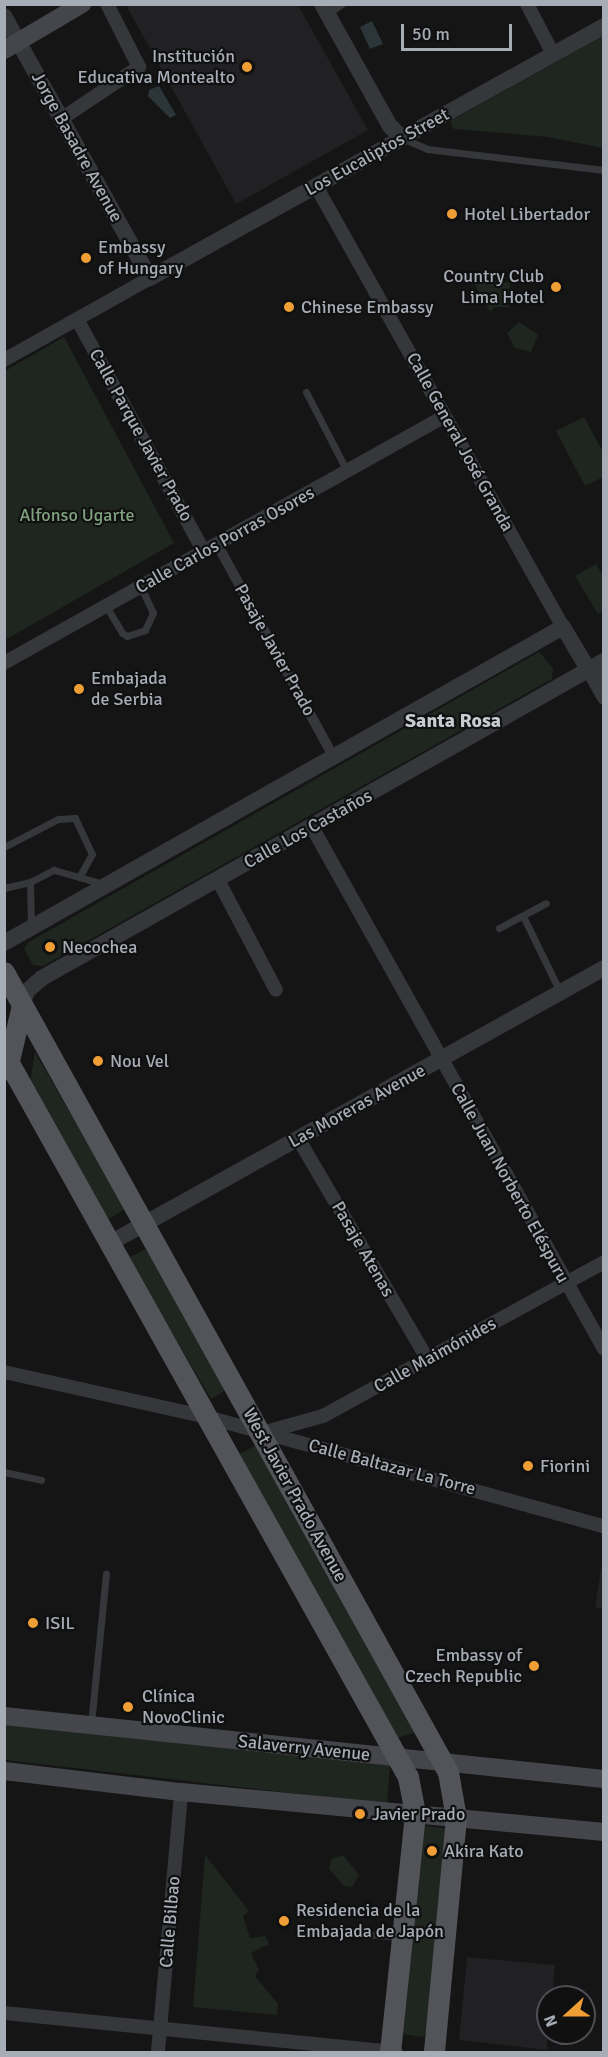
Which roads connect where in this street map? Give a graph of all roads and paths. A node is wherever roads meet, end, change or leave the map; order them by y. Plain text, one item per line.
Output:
1 (82, 4) edge
2 (107, 4) edge
3 (342, 4) edge
4 (527, 4) edge
5 (324, 9) edge
6 (4, 16) edge
7 (603, 26) edge
8 (12, 46) edge
9 (554, 54) junction
10 (61, 119) junction
11 (402, 138) junction
12 (603, 170) edge
13 (316, 186) junction
14 (150, 278) junction
15 (77, 319) junction
16 (4, 360) edge
17 (306, 392) dead end
18 (445, 416) junction
19 (347, 471) junction
20 (217, 544) junction
21 (204, 552) junction
22 (141, 587) junction
23 (106, 606) junction
24 (563, 627) junction
25 (603, 661) edge
26 (4, 663) edge
27 (596, 672) edge
28 (603, 698) edge
29 (333, 756) junction
30 (312, 827) junction
31 (4, 847) edge
32 (79, 877) junction
33 (218, 880) junction
34 (30, 882) junction
35 (106, 885) junction
36 (4, 888) edge
37 (546, 903) dead end
38 (523, 916) junction
39 (31, 928) junction
40 (499, 928) dead end
41 (4, 943) edge
42 (603, 968) edge
43 (4, 972) edge
44 (276, 990) dead end
45 (560, 992) junction
46 (22, 1005) junction
47 (440, 1059) junction
48 (6, 1064) edge
49 (299, 1140) junction
50 (144, 1224) junction
51 (110, 1243) junction
52 (603, 1262) edge
53 (567, 1283) junction
54 (603, 1349) edge
55 (427, 1358) junction
56 (4, 1372) edge
57 (207, 1417) junction
58 (260, 1433) junction
59 (4, 1472) edge
60 (41, 1480) dead end
61 (603, 1526) edge
62 (105, 1574) dead end
63 (4, 1716) edge
64 (91, 1726) junction
65 (399, 1758) junction
66 (445, 1763) junction
67 (4, 1771) edge
68 (603, 1779) edge
69 (181, 1792) junction
70 (415, 1814) junction
71 (456, 1818) junction
72 (603, 1832) edge
73 (342, 1932) dead end
74 (402, 1938) junction
75 (4, 2013) edge
76 (161, 2028) junction
77 (158, 2052) edge
78 (390, 2052) edge
79 (397, 2052) edge
80 (435, 2052) edge

1 - 8 main road
2 - 10 street
3 - 5 lane
4 - 9 street
5 - 11 street
6 - 8 street, Jorge Basadre Avenue
7 - 9 street, Los Eucaliptos Street
8 - 10 street, Jorge Basadre Avenue
9 - 11 street, Los Eucaliptos Street
10 - 14 street, Jorge Basadre Avenue
11 - 12 lane
11 - 13 street, Los Eucaliptos Street
13 - 14 street, Los Eucaliptos Street
13 - 18 street, Calle General José Granda
14 - 15 street
15 - 16 street
15 - 21 street, Calle Parque Javier Prado
17 - 19 lane
18 - 19 street, Calle Carlos Porras Osores
18 - 24 street, Calle General José Granda
19 - 20 street, Calle Carlos Porras Osores
20 - 21 street, Calle Carlos Porras Osores
20 - 29 street, Pasaje Javier Prado
21 - 22 street, Calle Carlos Porras Osores
22 - 23 street, Calle Carlos Porras Osores
22 - 23 lane
23 - 26 street, Calle Carlos Porras Osores
24 - 27 street, Calle General José Granda
24 - 29 street
25 - 27 street, Calle Los Castaños
27 - 28 street, Calle General José Granda
27 - 30 street, Calle Los Castaños
29 - 35 street
30 - 33 street, Calle Los Castaños
30 - 47 street, Calle Juan Norberto Eléspuru
31 - 32 lane
32 - 34 lane
32 - 35 lane
33 - 44 street
33 - 46 street, Calle Los Castaños
34 - 36 lane
34 - 39 lane
35 - 39 street
37 - 38 lane
38 - 40 lane
38 - 45 lane
39 - 41 street
42 - 45 street, Las Moreras Avenue
43 - 46 main road, West Javier Prado Avenue
45 - 47 street, Las Moreras Avenue
46 - 48 main road
46 - 50 main road, West Javier Prado Avenue
47 - 49 street, Las Moreras Avenue
47 - 53 street, Calle Juan Norberto Eléspuru
48 - 51 main road, West Javier Prado Avenue
49 - 50 street, Las Moreras Avenue
49 - 55 street, Pasaje Atenas
50 - 51 street, Las Moreras Avenue
50 - 58 main road, West Javier Prado Avenue
51 - 57 main road, West Javier Prado Avenue
52 - 53 street, Calle Maimónides
53 - 54 street, Calle Juan Norberto Eléspuru
53 - 55 street, Calle Maimónides
55 - 58 street, Calle Maimónides
56 - 57 street, Calle Baltazar La Torre
57 - 58 street, Calle Baltazar La Torre
57 - 65 main road, West Javier Prado Avenue
58 - 61 street, Calle Baltazar La Torre
58 - 66 main road, West Javier Prado Avenue
59 - 60 lane
62 - 64 lane
63 - 64 main road, Salaverry Avenue
64 - 65 main road, Salaverry Avenue
65 - 66 main road, Salaverry Avenue
65 - 70 main road, West Javier Prado Avenue
66 - 68 main road, Salaverry Avenue
66 - 71 main road, West Javier Prado Avenue
67 - 69 main road
69 - 70 main road
69 - 76 street, Calle Bilbao
70 - 71 main road
70 - 74 main road
71 - 72 main road
71 - 80 main road, West Javier Prado Avenue
73 - 74 lane
74 - 78 main road
75 - 76 street
76 - 77 street, Calle Bilbao
76 - 78 street
78 - 79 street

